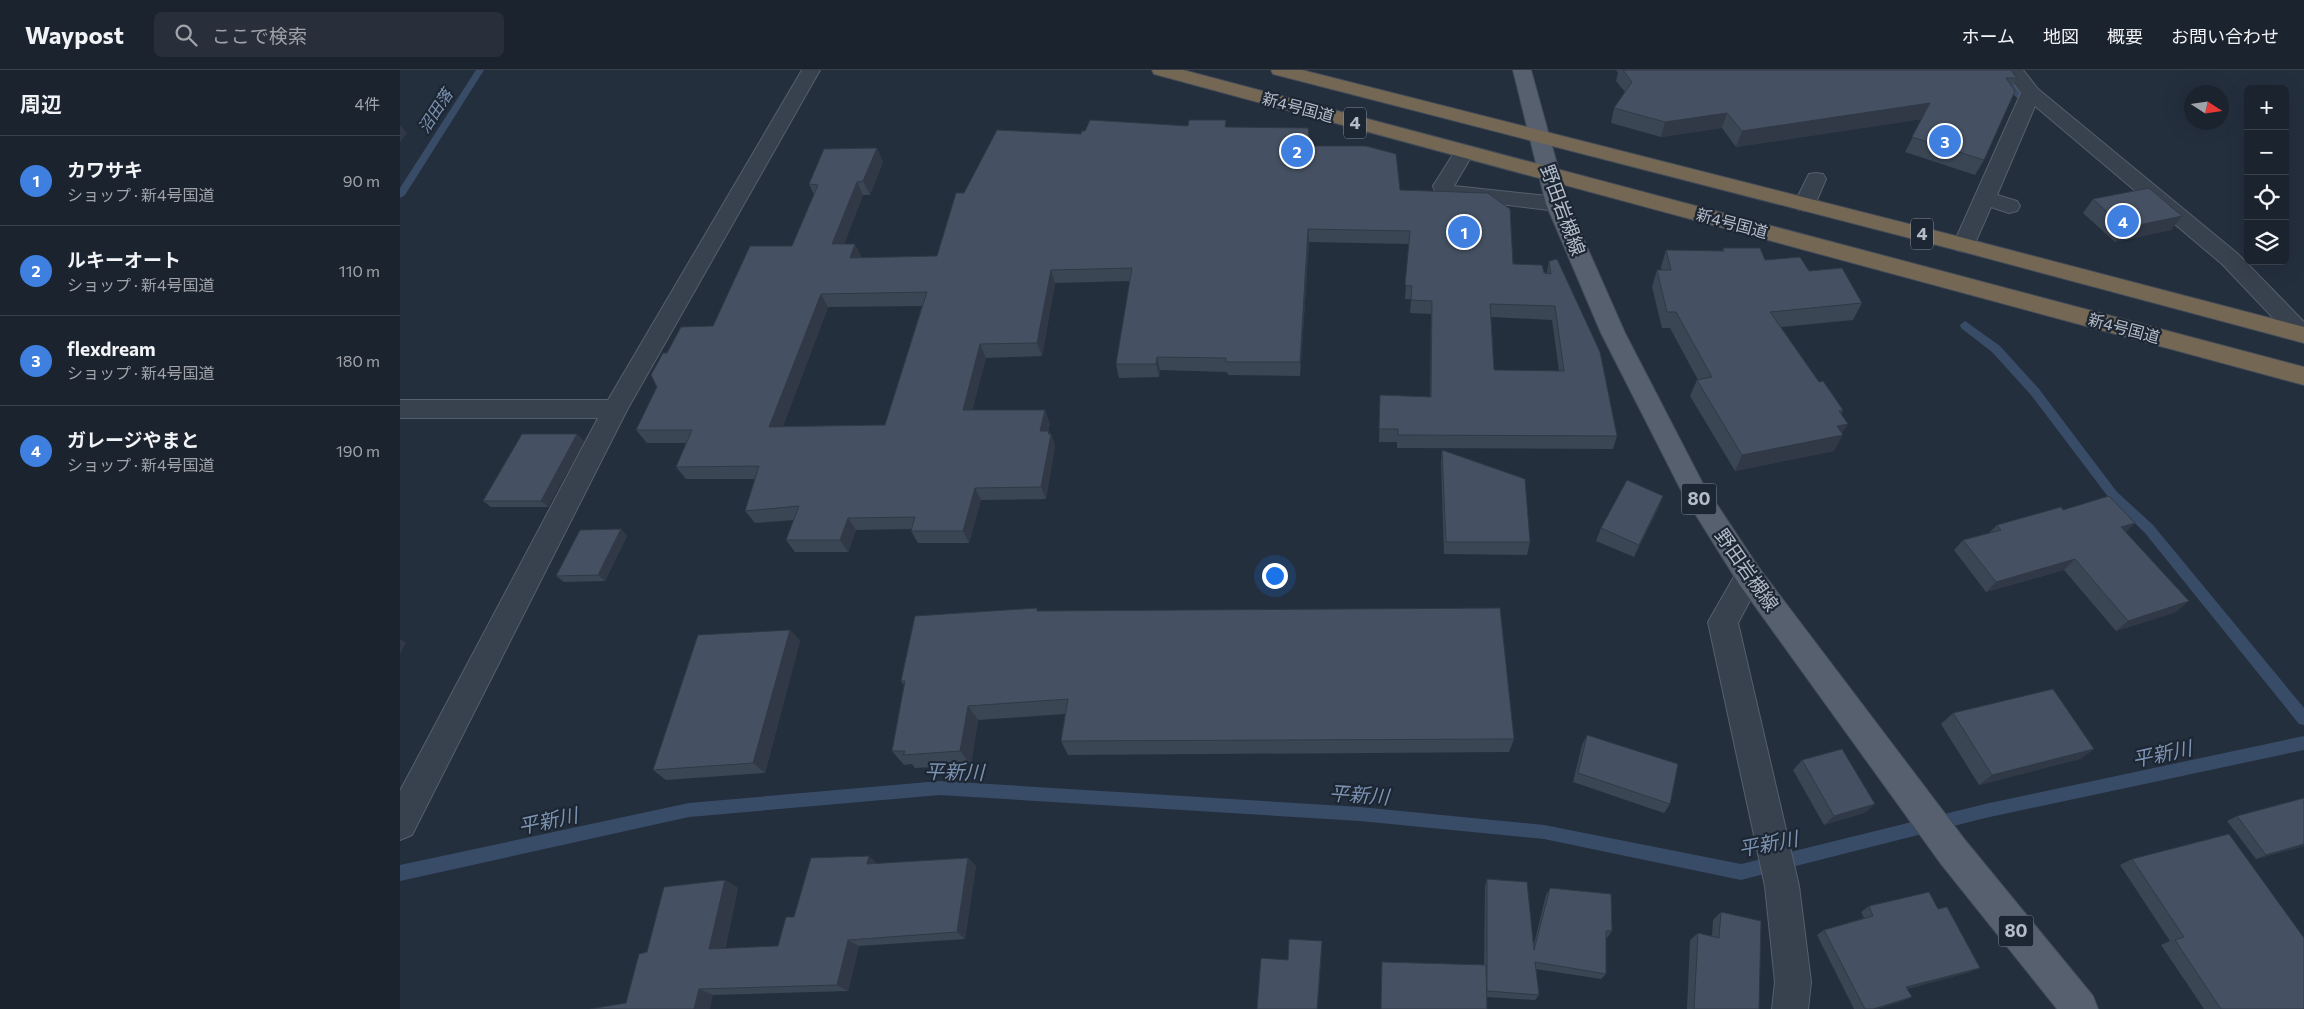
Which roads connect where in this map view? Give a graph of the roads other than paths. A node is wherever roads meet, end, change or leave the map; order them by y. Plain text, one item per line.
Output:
1 (811, 70) edge
2 (1161, 70) edge
3 (1280, 70) edge
4 (1522, 70) edge
5 (2013, 70) edge
6 (2028, 100) junction
7 (1538, 137) junction
8 (1464, 152) junction
9 (1550, 174) junction
10 (1816, 179) dead end
11 (1974, 203) junction
12 (1557, 204) junction
13 (1805, 204) junction
14 (2010, 206) dead end
15 (1964, 245) junction
16 (2303, 334) edge
17 (2304, 376) edge
18 (400, 409) edge
19 (615, 409) junction
20 (1749, 576) junction
21 (401, 822) edge
22 (1790, 1009) edge
23 (2080, 1009) edge

1 - 19 street
2 - 8 highway, 新4号国道 / 4
3 - 7 highway, 新4号国道 / 4
4 - 7 main road, 野田岩槻線 / 80
5 - 6 street
6 - 11 street
6 - 16 street
7 - 9 main road, 野田岩槻線 / 80
7 - 13 highway, 新4号国道 / 4
8 - 9 highway, 新4号国道 / 4
8 - 12 street
9 - 12 main road, 野田岩槻線 / 80
9 - 17 highway, 新4号国道 / 4
10 - 13 street
11 - 14 street
11 - 15 street
12 - 20 main road, 野田岩槻線 / 80
13 - 15 highway, 新4号国道 / 4
15 - 16 highway, 新4号国道 / 4
18 - 19 street
19 - 21 street
20 - 22 street
20 - 23 main road, 野田岩槻線 / 80

